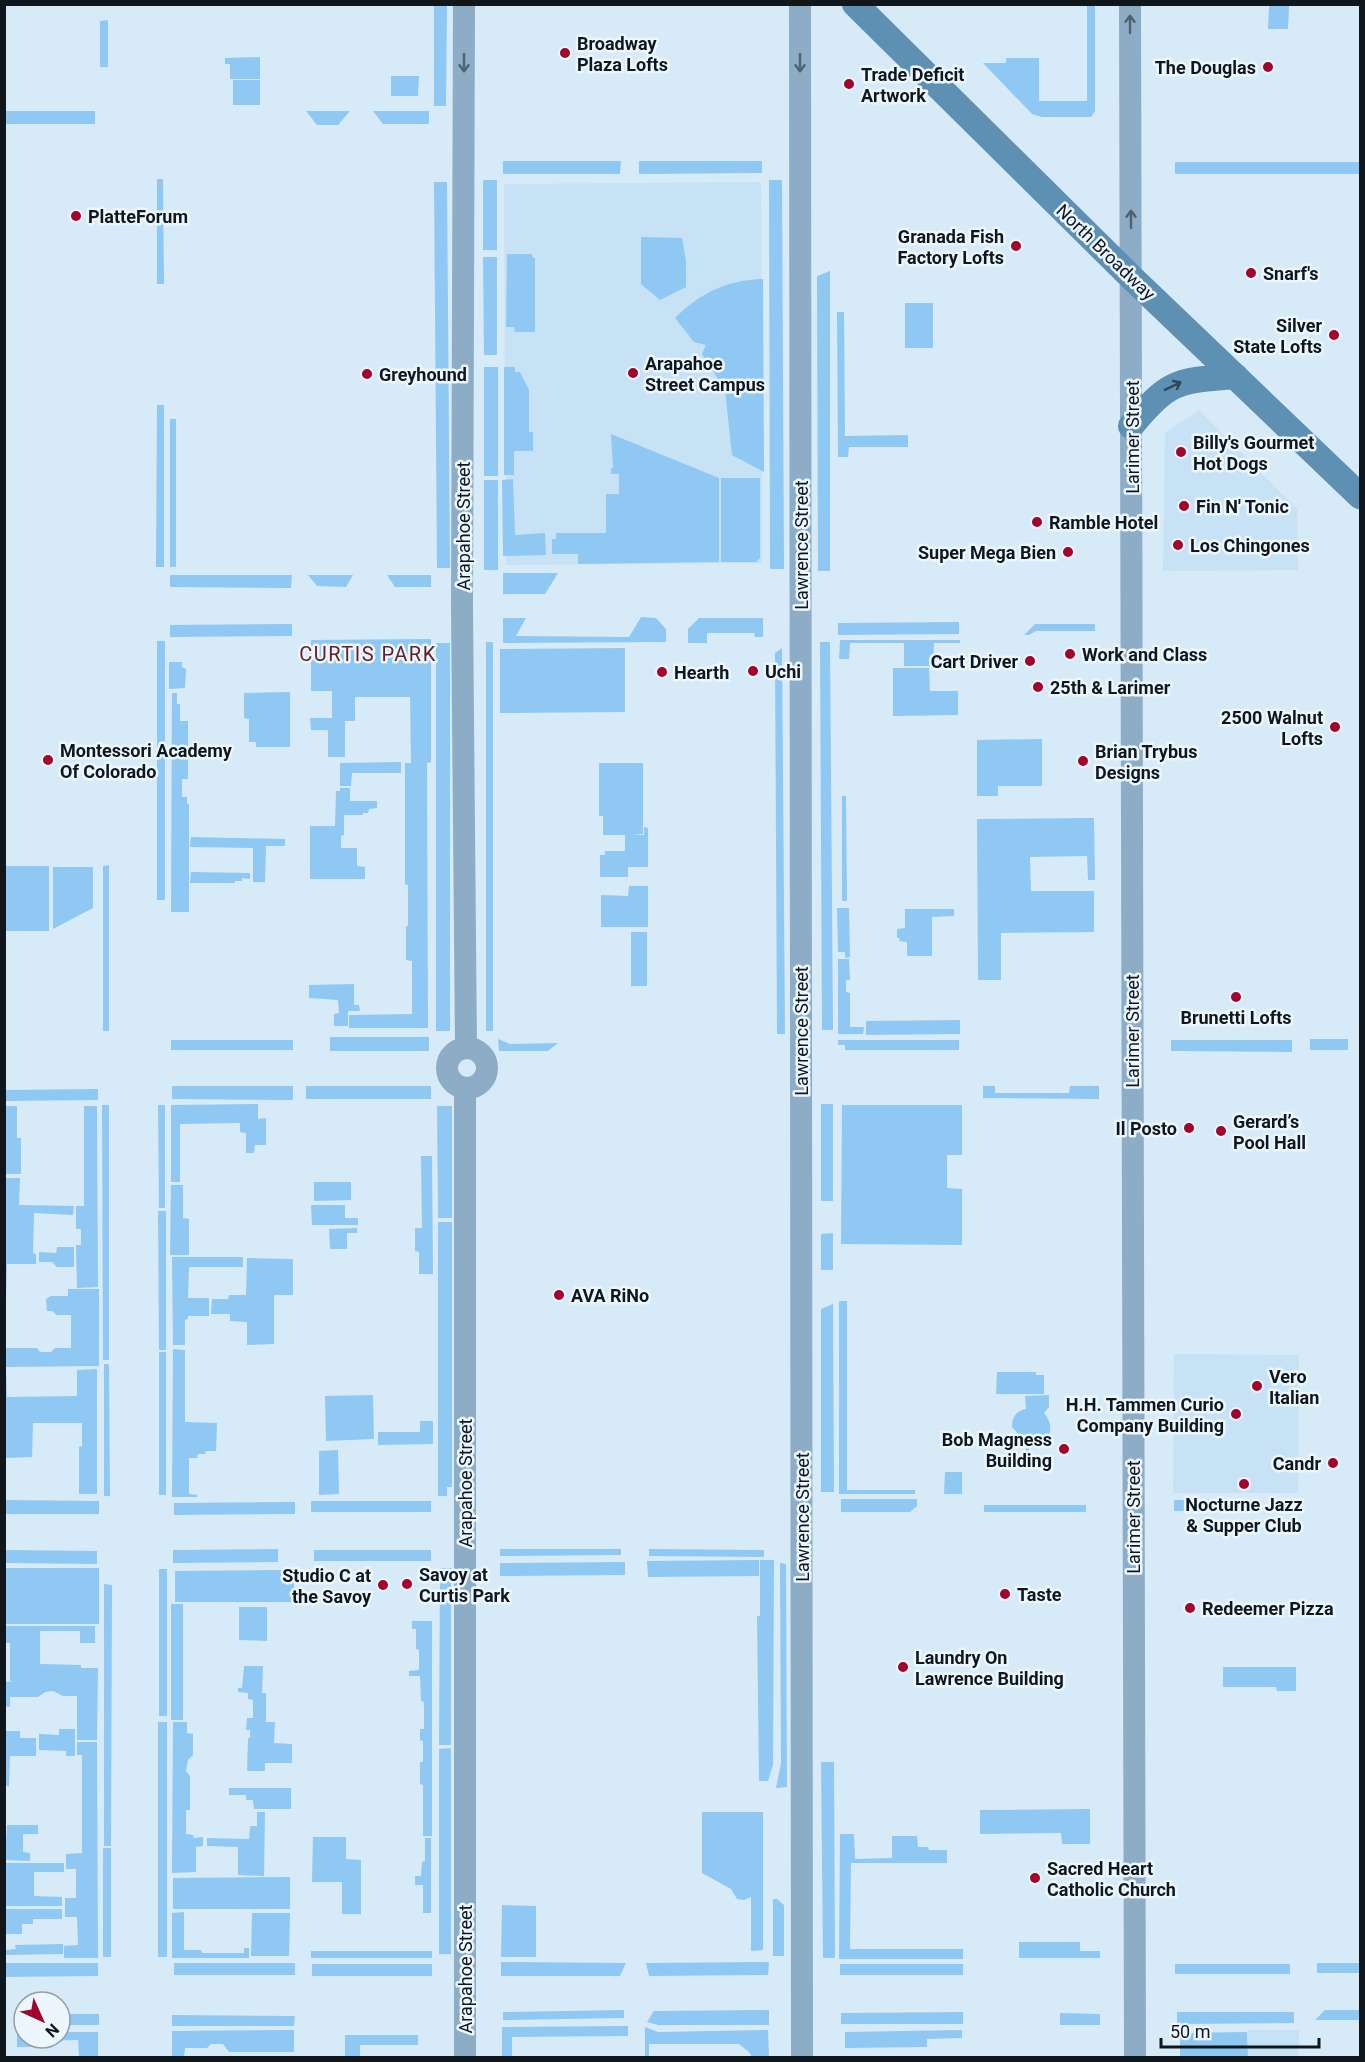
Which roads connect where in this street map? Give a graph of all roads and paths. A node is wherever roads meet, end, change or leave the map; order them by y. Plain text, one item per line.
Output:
1 (464, 4) edge
2 (800, 4) edge
3 (855, 4) edge
4 (1130, 4) edge
5 (1132, 278) junction
6 (1234, 376) junction
7 (1131, 426) junction
8 (1360, 496) edge
9 (465, 2058) edge
10 (802, 2058) edge
11 (1135, 2058) edge

1 -> 9 street, Arapahoe Street
2 -> 10 street, Lawrence Street
3 - 5 main road, North Broadway
5 -> 4 street, Larimer Street
5 - 6 main road, North Broadway
5 - 7 street, Larimer Street
7 -> 6 main road
6 - 8 main road, North Broadway
7 - 11 street, Larimer Street

